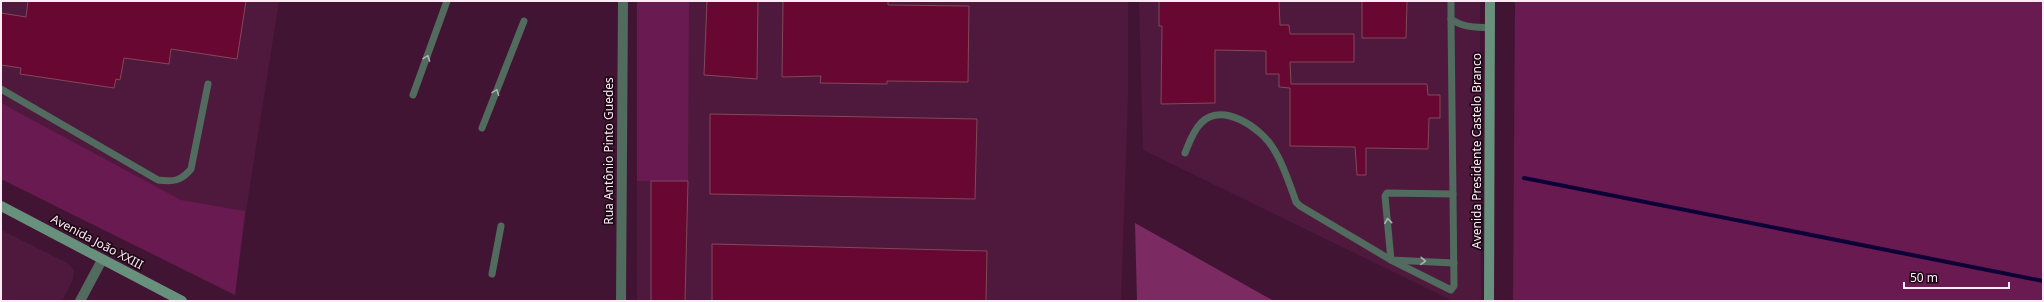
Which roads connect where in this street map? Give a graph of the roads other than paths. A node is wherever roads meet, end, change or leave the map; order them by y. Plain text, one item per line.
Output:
1 (448, 1) edge
2 (623, 1) edge
3 (1451, 1) edge
4 (1490, 1) edge
5 (1451, 19) junction
6 (524, 21) dead end
7 (1490, 28) junction
8 (208, 84) dead end
9 (1, 89) edge
10 (413, 95) dead end
11 (482, 128) dead end
12 (1185, 153) dead end
13 (1453, 194) junction
14 (1, 206) edge
15 (500, 226) dead end
16 (102, 260) junction
17 (1392, 260) junction
18 (1454, 263) junction
19 (492, 274) dead end
20 (80, 301) edge
21 (182, 301) edge
22 (621, 301) edge
23 (1489, 301) edge

10 -> 1 lane
2 - 22 street, Rua Antônio Pinto Guedes
3 - 5 lane
4 - 7 street, Avenida Presidente Castelo Branco
5 - 7 lane
5 - 13 lane
11 -> 6 lane
7 - 23 street, Avenida Presidente Castelo Branco
8 - 9 lane
12 - 17 lane
17 -> 13 lane
13 - 18 lane
14 - 16 street, Avenida João XXIII
15 - 19 lane
16 - 20 street
16 - 21 street, Avenida João XXIII
17 -> 18 lane
17 - 18 lane

